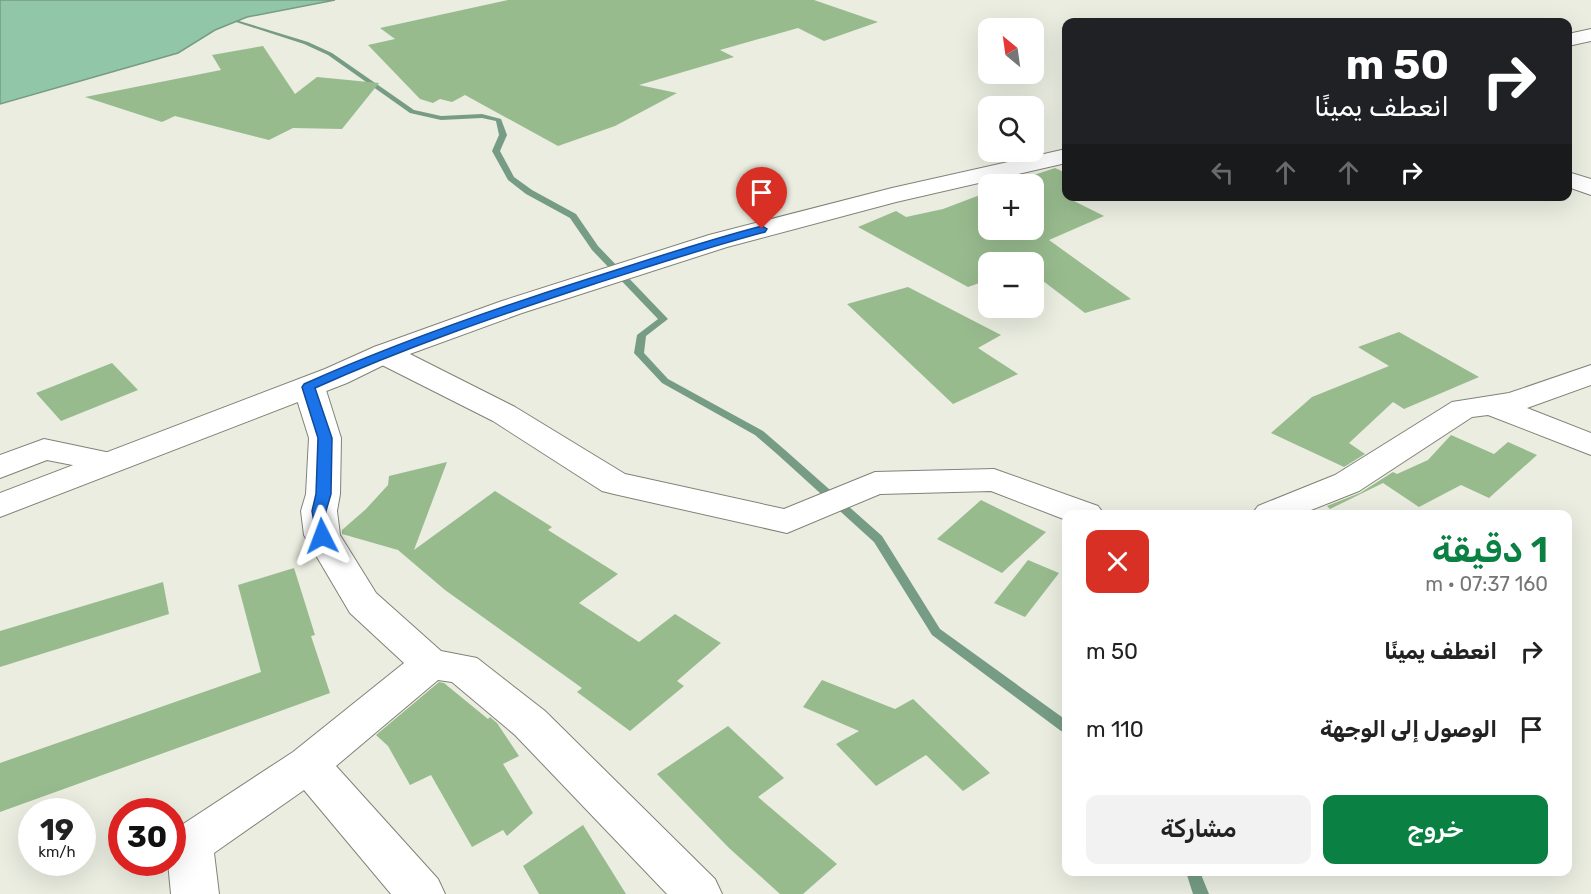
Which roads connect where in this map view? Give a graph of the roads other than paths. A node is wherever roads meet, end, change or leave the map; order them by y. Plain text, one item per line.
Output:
1 (1591, 35) edge
2 (1572, 39) edge
3 (1062, 157) edge
4 (1572, 181) edge
5 (1591, 188) edge
6 (385, 353) junction
7 (1591, 374) edge
8 (309, 387) junction
9 (1491, 405) junction
10 (0, 446) edge
11 (1591, 446) edge
12 (45, 449) junction
13 (108, 462) junction
14 (0, 467) edge
15 (0, 506) edge
16 (1075, 510) edge
17 (1280, 510) edge
18 (430, 664) junction
19 (308, 764) junction
20 (195, 894) edge
21 (421, 894) edge
22 (698, 894) edge

1 - 2 street
3 - 6 street
4 - 5 street
6 - 8 street
6 - 16 street
7 - 9 street
8 - 13 street
8 - 18 street
9 - 11 street
9 - 17 street
10 - 12 street
12 - 13 street
12 - 14 street
13 - 15 street
18 - 19 street
18 - 22 street
19 - 20 street
19 - 21 street

